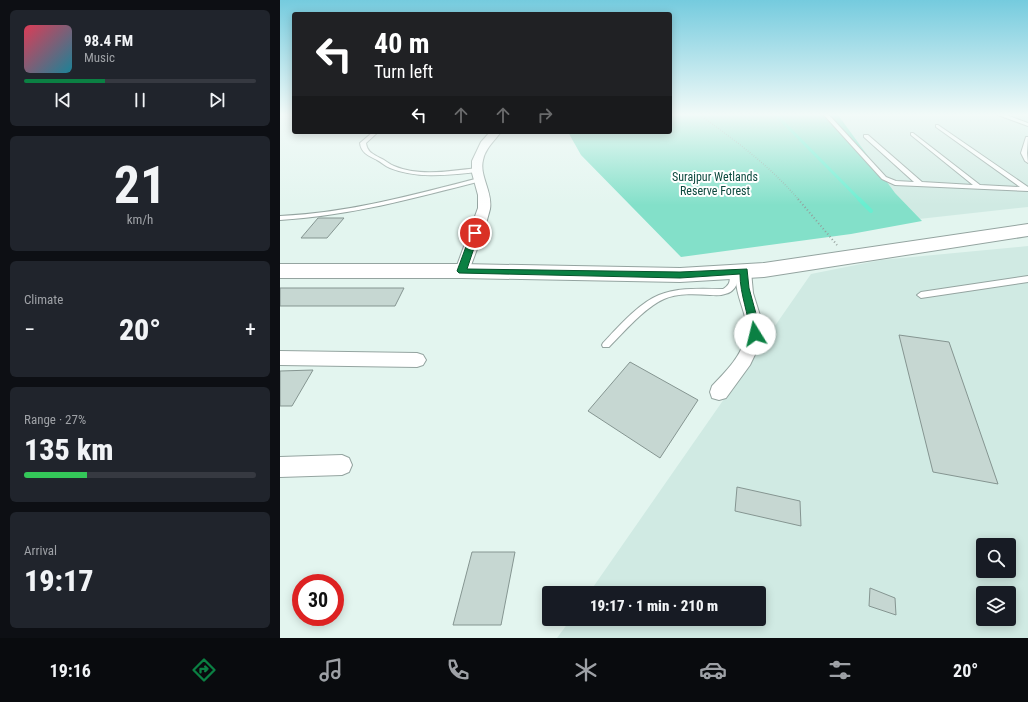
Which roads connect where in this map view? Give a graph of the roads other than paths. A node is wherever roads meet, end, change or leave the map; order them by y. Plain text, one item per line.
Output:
1 (362, 145) edge
2 (484, 145) edge
3 (853, 145) edge
4 (876, 145) edge
5 (926, 145) edge
6 (965, 145) edge
7 (1026, 145) edge
8 (1028, 161) edge
9 (478, 175) junction
10 (921, 185) junction
11 (979, 187) junction
12 (1027, 189) edge
13 (280, 218) edge
14 (1028, 230) edge
15 (280, 271) edge
16 (462, 271) junction
17 (739, 271) junction
18 (1028, 279) edge
19 (921, 295) dead end
20 (606, 345) dead end
21 (280, 358) edge
22 (417, 360) dead end
23 (719, 392) dead end
24 (342, 465) dead end
25 (280, 467) edge

1 - 9 lane
2 - 9 street
3 - 10 lane
4 - 10 lane
5 - 11 lane
6 - 12 lane
7 - 8 lane
9 - 13 lane
9 - 16 street
10 - 11 lane
11 - 12 lane
14 - 17 main road
15 - 16 main road
16 - 17 main road
17 - 20 lane
17 - 23 street
18 - 19 lane
21 - 22 street
24 - 25 street

